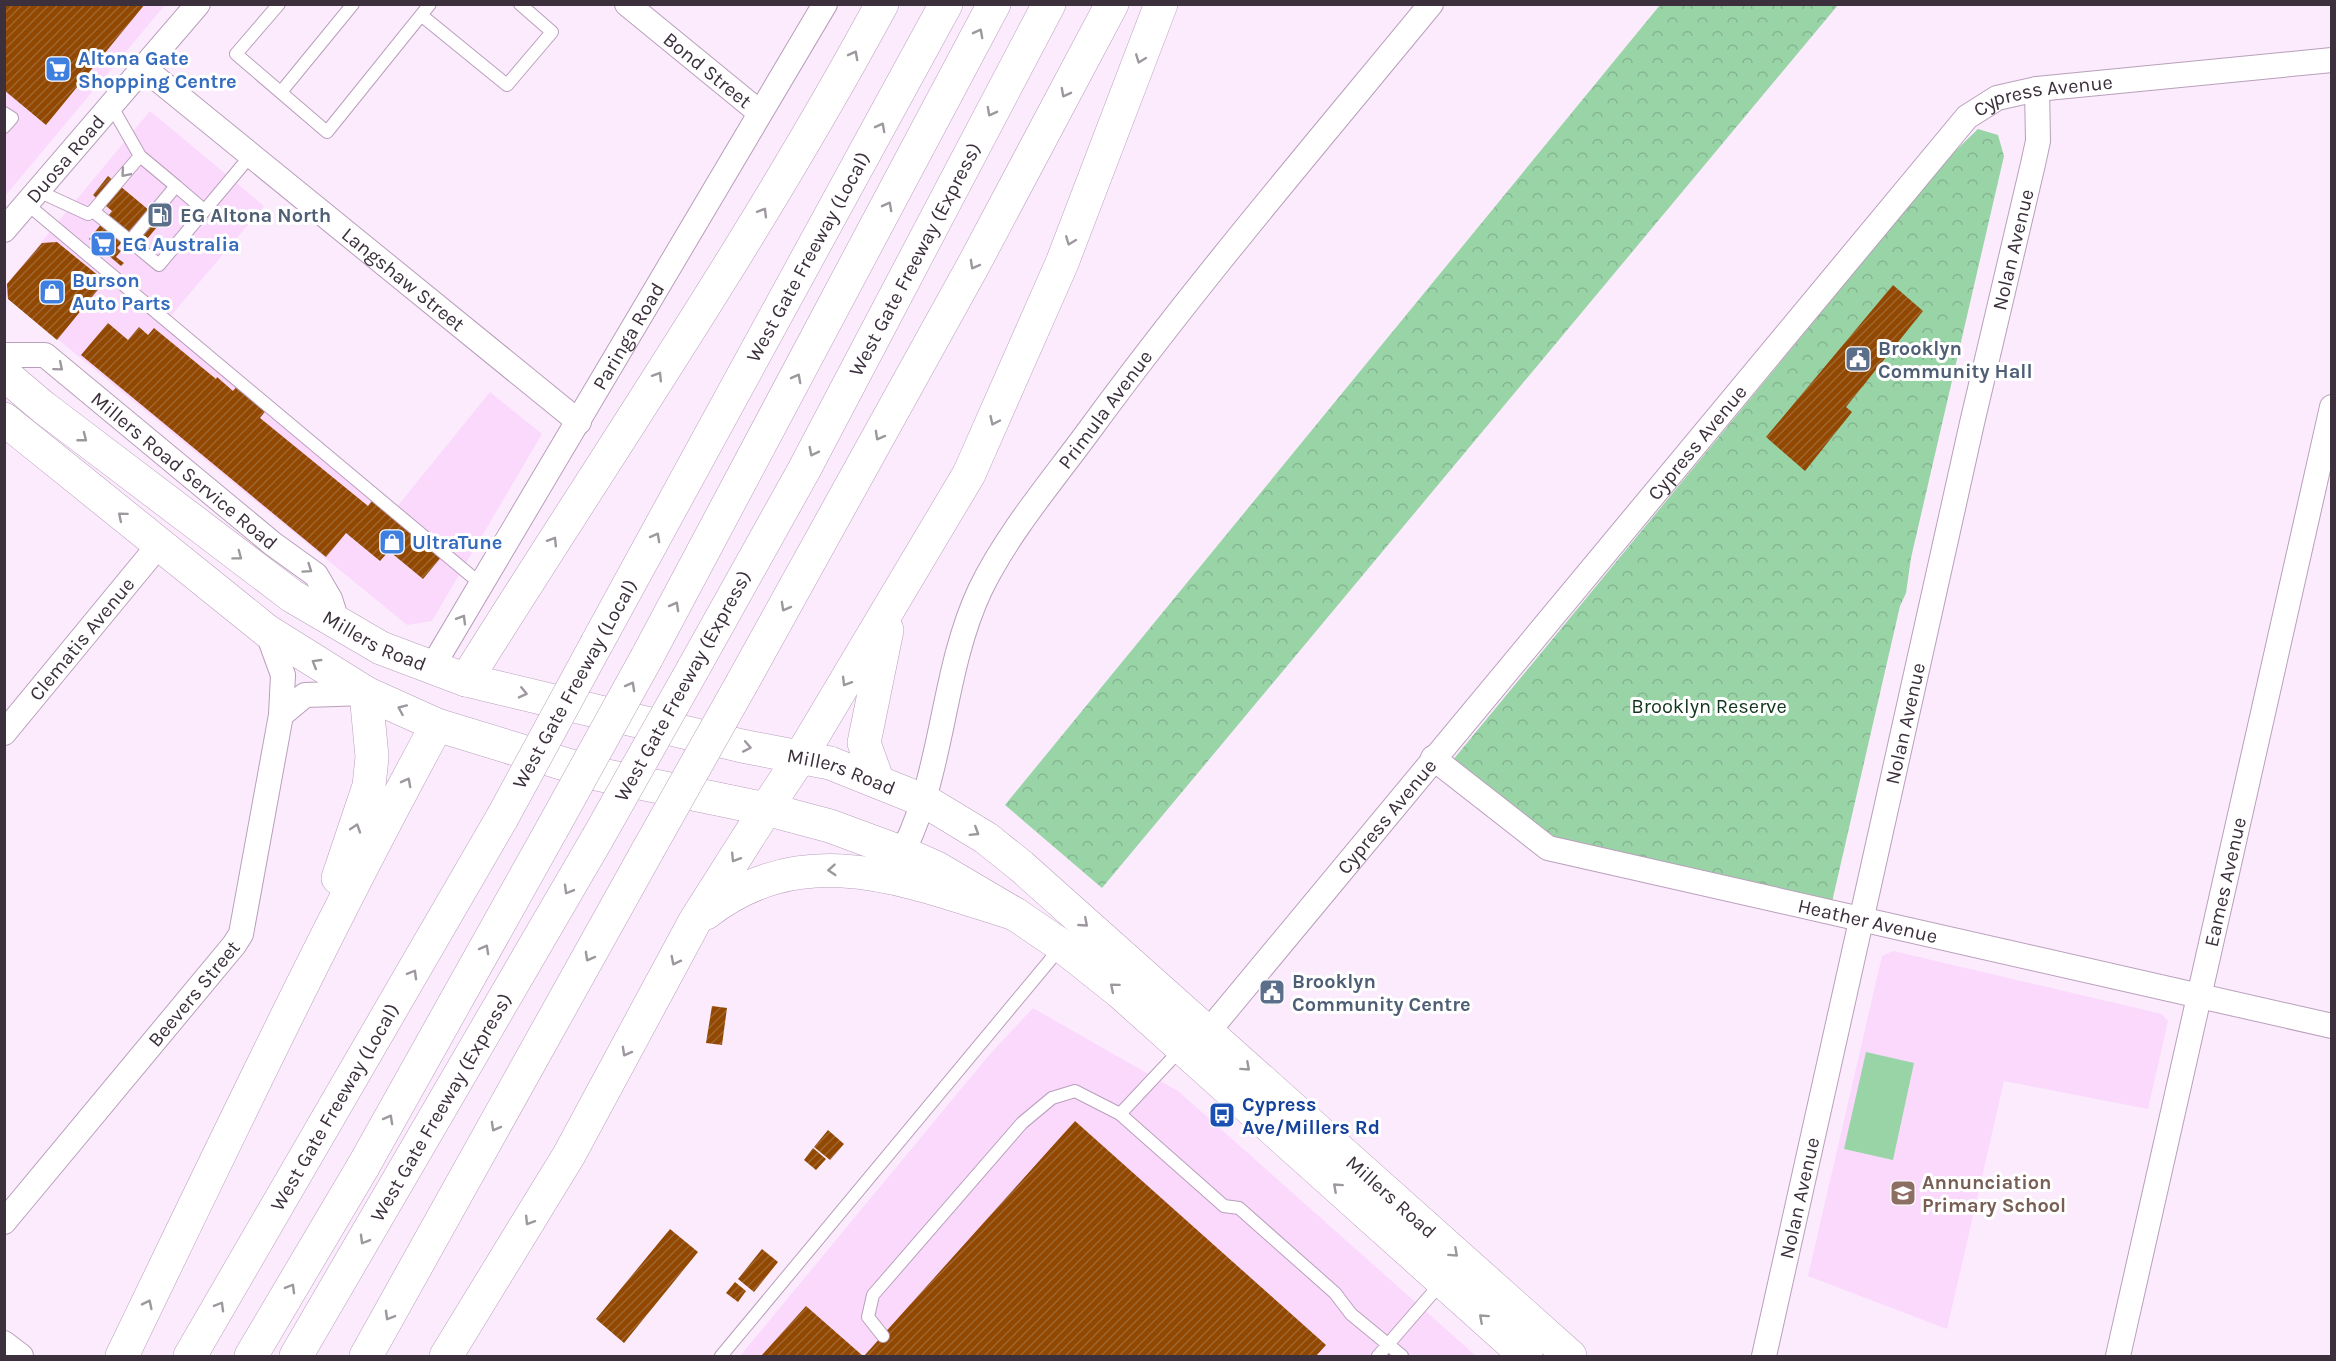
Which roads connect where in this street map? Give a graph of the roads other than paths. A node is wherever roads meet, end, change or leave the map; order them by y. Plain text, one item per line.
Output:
1 (198, 4) edge
2 (279, 4) edge
3 (430, 4) edge
4 (520, 4) edge
5 (627, 4) edge
6 (825, 4) edge
7 (882, 4) edge
8 (946, 4) edge
9 (994, 4) edge
10 (1049, 4) edge
11 (1112, 4) edge
12 (1161, 4) edge
13 (1431, 4) edge
14 (351, 5) edge
15 (421, 15) junction
16 (2331, 60) edge
17 (145, 69) junction
18 (2037, 89) junction
19 (281, 92) junction
20 (112, 107) junction
21 (759, 112) junction
22 (4, 113) edge
23 (4, 127) edge
24 (251, 155) junction
25 (140, 156) junction
26 (176, 186) junction
27 (33, 197) junction
28 (204, 210) junction
29 (93, 211) junction
30 (4, 230) edge
31 (130, 241) junction
32 (4, 355) edge
33 (4, 374) edge
34 (2331, 407) edge
35 (4, 418) edge
36 (579, 422) junction
37 (158, 546) junction
38 (482, 585) junction
39 (892, 605) junction
40 (338, 624) junction
41 (267, 631) junction
42 (431, 669) junction
43 (466, 680) junction
44 (366, 693) junction
45 (281, 716) junction
46 (437, 725) junction
47 (4, 733) edge
48 (801, 756) junction
49 (1433, 758) junction
50 (878, 782) junction
51 (925, 801) junction
52 (766, 809) junction
53 (896, 864) junction
54 (1862, 920) junction
55 (695, 921) junction
56 (1062, 946) junction
57 (2199, 996) junction
58 (2331, 1026) edge
59 (1193, 1045) junction
60 (1120, 1114) junction
61 (220, 1153) junction
62 (4, 1222) edge
63 (1443, 1282) junction
64 (883, 1336) dead end
65 (4, 1342) edge
66 (1386, 1345) junction
67 (21, 1356) edge
68 (122, 1356) edge
69 (190, 1356) edge
70 (251, 1356) edge
71 (296, 1356) edge
72 (366, 1356) edge
73 (446, 1356) edge
74 (721, 1356) edge
75 (1378, 1356) edge
76 (1402, 1356) edge
77 (1526, 1356) edge
78 (1570, 1356) edge
79 (1764, 1356) edge
80 (2118, 1356) edge

1 - 17 street, Duosa Road
2 - 19 lane
3 - 15 lane
4 - 15 lane
5 - 21 street, Bond Street
6 - 21 street, Paringa Road
43 -> 7 main road
69 -> 8 main road, West Gate Freeway (Local), bridge
70 -> 9 main road, West Gate Freeway (Express), bridge
10 -> 71 main road, West Gate Freeway (Express), bridge
11 -> 72 main road, bridge
12 -> 39 main road
13 - 51 street, Primula Avenue
14 - 19 lane
15 - 19 lane
16 - 18 street, Cypress Avenue
17 - 20 street, Duosa Road
17 - 24 street, Langshaw Street
18 - 49 street, Cypress Avenue
18 - 54 street, Nolan Avenue
20 - 25 lane
20 - 27 street, Duosa Road
21 - 36 street, Paringa Road
22 - 23 lane
24 - 28 lane
24 - 36 street, Langshaw Street
25 - 26 lane
25 -> 29 lane
26 - 28 lane
26 - 31 lane
27 - 29 lane
27 - 30 street, Duosa Road
27 - 38 lane
28 - 31 lane
29 - 31 lane
32 -> 40 street, Millers Road Service Road
33 -> 40 main road, Millers Road
34 - 57 street, Eames Avenue
37 -> 35 main road
36 - 38 street, Paringa Road
37 - 41 main road
37 - 47 street, Clematis Avenue
42 -> 38 street, Paringa Road
39 -> 48 main road
39 - 50 main road
40 - 42 main road, Millers Road
44 -> 41 main road
41 - 45 street, Beevers Street
42 - 43 main road, Millers Road
43 - 46 main road
43 -> 48 main road, Millers Road
44 - 45 street
46 -> 44 main road
61 -> 44 main road
45 - 62 street, Beevers Street
46 - 52 main road
61 -> 46 main road
48 - 50 main road, Millers Road
48 - 52 main road
49 - 54 street, Heather Avenue
49 - 59 street, Cypress Avenue
50 - 51 main road, Millers Road
51 - 53 street, Primula Avenue
51 -> 59 main road, Millers Road
52 - 53 main road
52 -> 55 main road
53 -> 55 main road
53 - 56 main road, Millers Road
54 - 57 street, Heather Avenue
54 - 79 street, Nolan Avenue
55 -> 73 main road
59 -> 56 main road, Millers Road
56 - 74 lane
57 - 58 street, Heather Avenue
57 - 80 street, Eames Avenue
59 - 60 lane
63 -> 59 main road, Millers Road
59 -> 78 main road, Millers Road
60 - 64 lane
60 - 66 lane
68 -> 61 main road
63 - 66 lane
77 -> 63 main road, Millers Road
65 - 67 street
66 - 75 lane
66 - 76 lane

